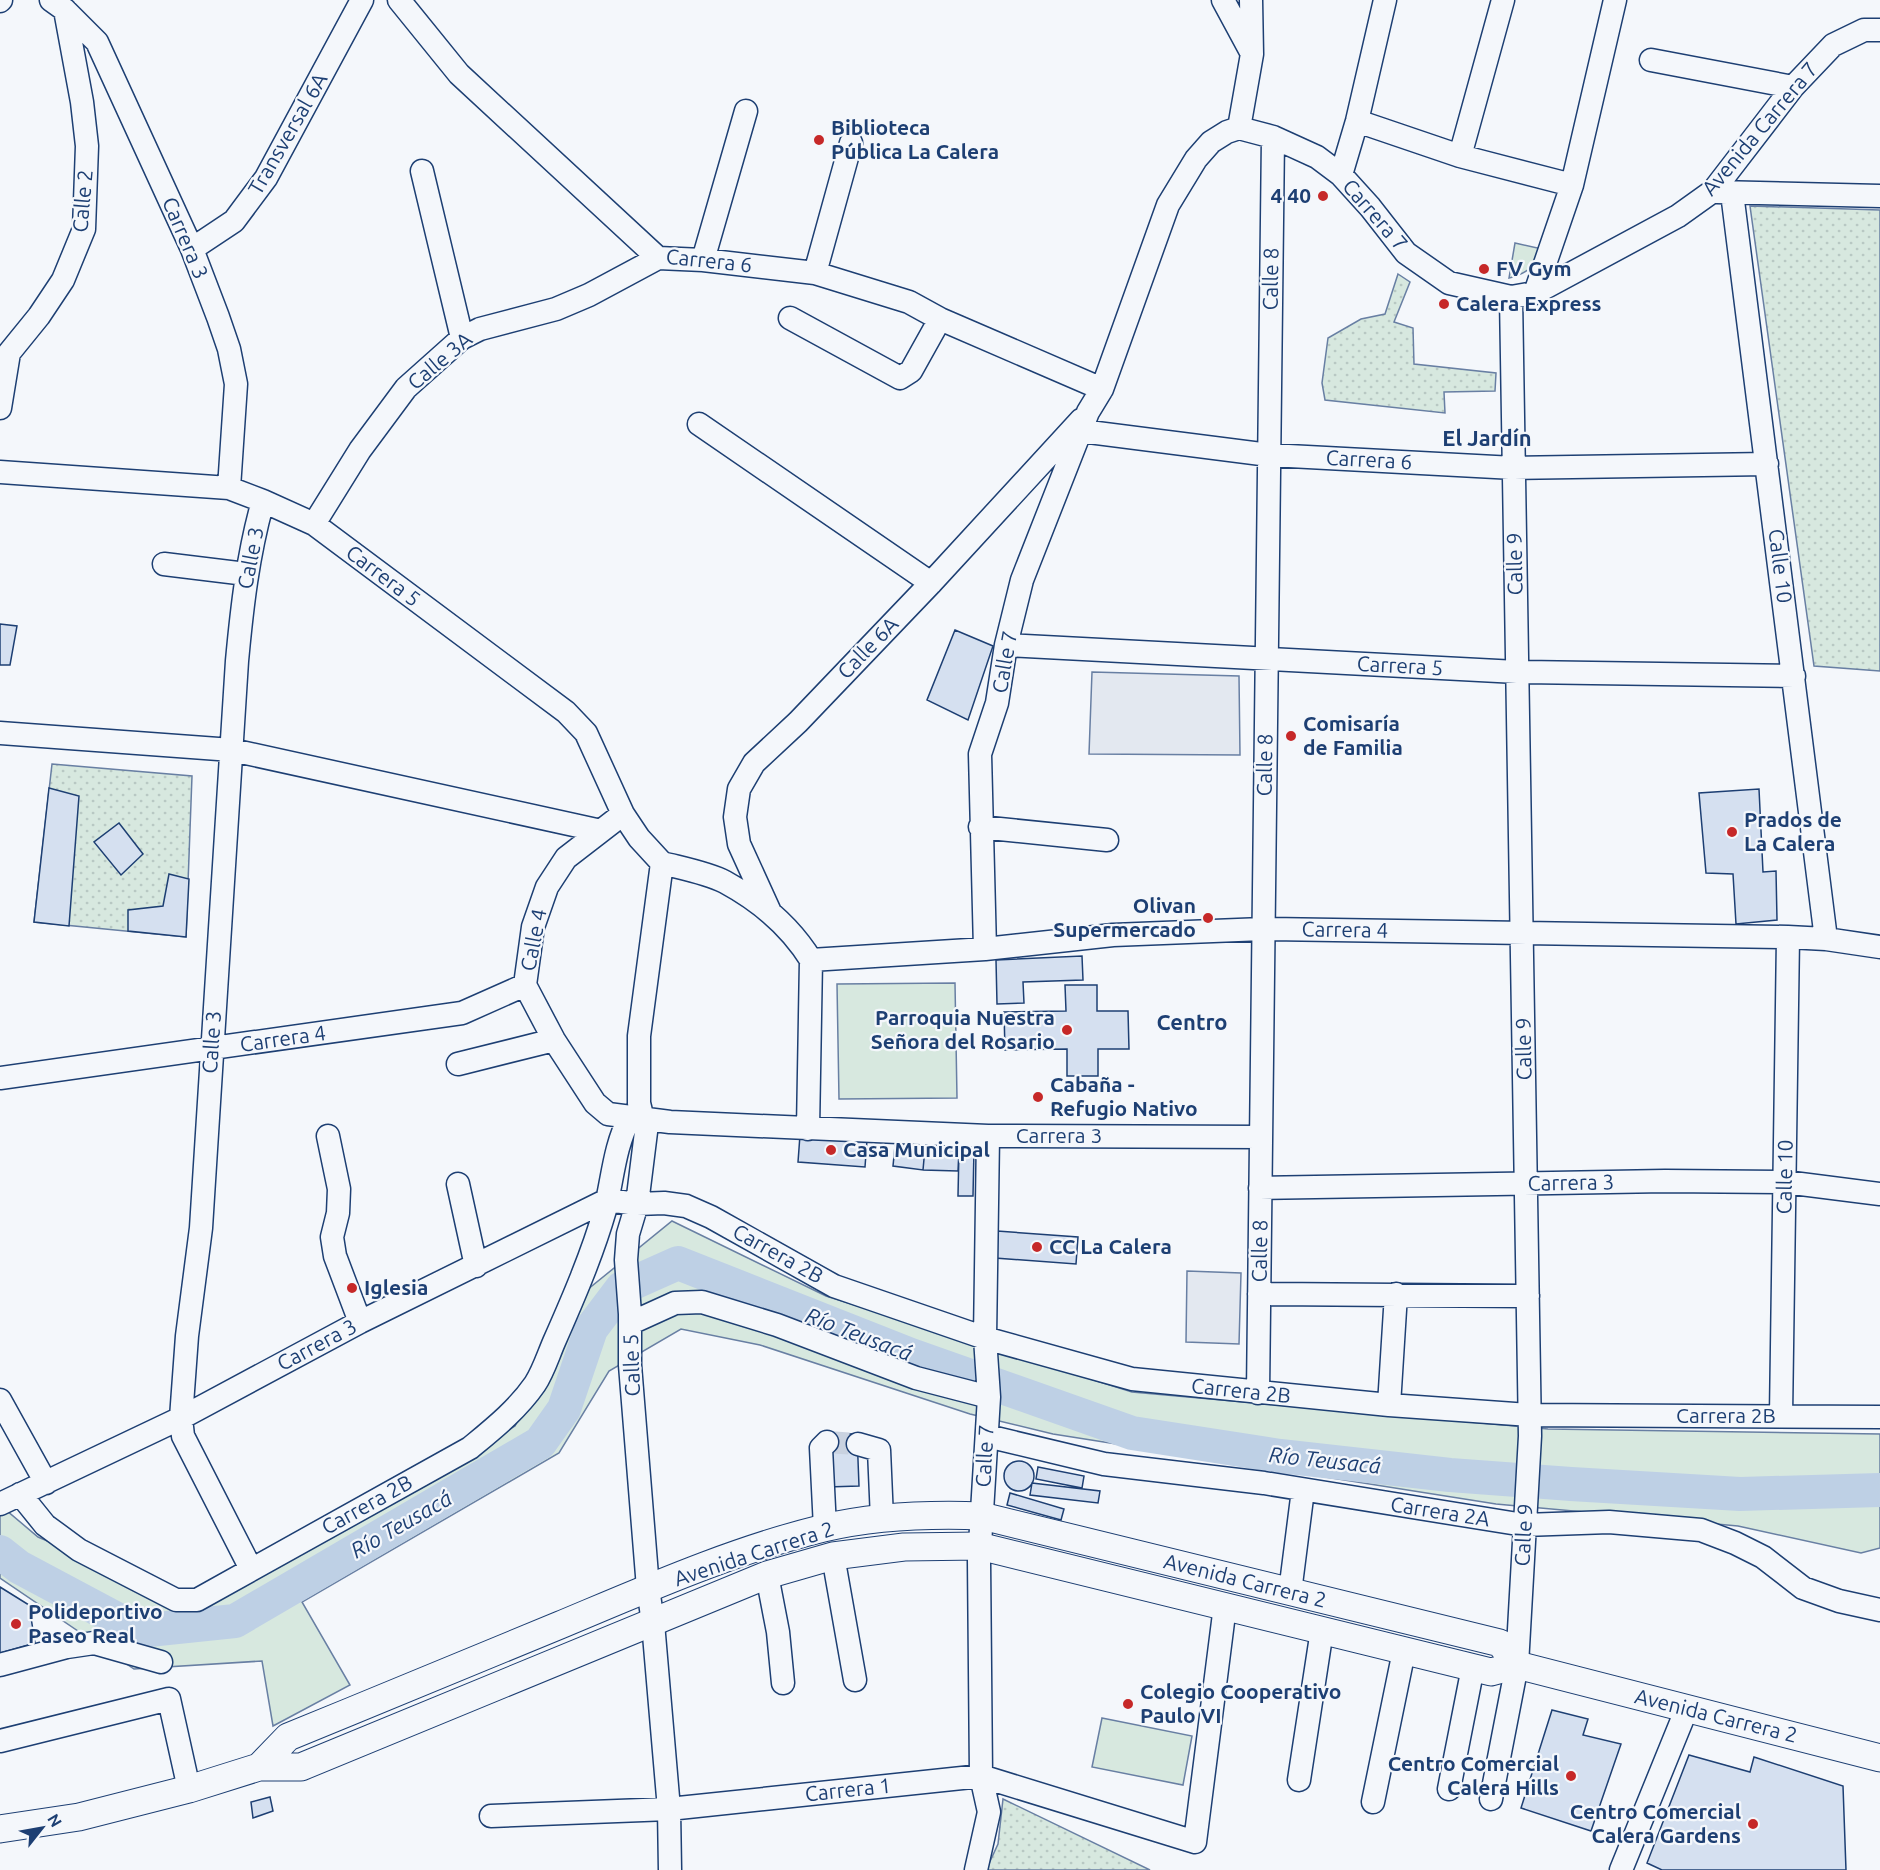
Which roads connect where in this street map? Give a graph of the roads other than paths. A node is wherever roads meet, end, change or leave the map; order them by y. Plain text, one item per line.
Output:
1 (362, 0) edge
2 (399, 0) edge
3 (1223, 0) edge
4 (1251, 0) edge
5 (1385, 0) edge
6 (1503, 0) edge
7 (1615, 0) edge
8 (58, 5) edge
9 (1880, 30) edge
10 (1252, 54) junction
11 (1651, 60) dead end
12 (1793, 87) junction
13 (746, 111) dead end
14 (1357, 121) junction
15 (1239, 128) junction
16 (1273, 137) junction
17 (851, 143) dead end
18 (1460, 156) junction
19 (422, 171) dead end
20 (1341, 175) junction
21 (1572, 185) junction
22 (1722, 192) junction
23 (1880, 196) edge
24 (192, 249) junction
25 (658, 258) junction
26 (703, 260) junction
27 (815, 273) junction
28 (1535, 293) junction
29 (1511, 297) junction
30 (790, 318) dead end
31 (940, 320) junction
32 (462, 338) junction
33 (2, 378) edge
34 (1102, 389) junction
35 (0, 408) edge
36 (1084, 422) junction
37 (699, 424) dead end
38 (1269, 455) junction
39 (1767, 465) junction
40 (1514, 468) junction
41 (0, 472) edge
42 (229, 488) junction
43 (263, 501) junction
44 (314, 524) junction
45 (165, 564) dead end
46 (246, 574) junction
47 (931, 583) junction
48 (1006, 645) junction
49 (1266, 660) junction
50 (1517, 672) junction
51 (1794, 676) junction
52 (0, 733) edge
53 (232, 750) junction
54 (623, 814) junction
55 (981, 827) junction
56 (601, 831) junction
57 (1107, 840) dead end
58 (662, 862) junction
59 (770, 912) junction
60 (1263, 929) junction
61 (1522, 933) junction
62 (1788, 937) junction
63 (1826, 939) junction
64 (1880, 947) edge
65 (985, 949) junction
66 (811, 960) junction
67 (525, 986) junction
68 (554, 1040) junction
69 (211, 1049) junction
70 (458, 1064) dead end
71 (0, 1078) edge
72 (636, 1117) junction
73 (808, 1129) junction
74 (328, 1136) dead end
75 (988, 1136) junction
76 (1261, 1137) junction
77 (1785, 1182) junction
78 (458, 1184) dead end
79 (1526, 1185) junction
80 (1260, 1188) junction
81 (1880, 1194) edge
82 (607, 1200) junction
83 (637, 1204) junction
84 (476, 1266) junction
85 (1259, 1294) junction
86 (1396, 1294) junction
87 (1528, 1296) junction
88 (631, 1318) junction
89 (360, 1322) junction
90 (985, 1338) junction
91 (1258, 1393) junction
92 (988, 1397) junction
93 (0, 1400) edge
94 (1389, 1405) junction
95 (1781, 1416) junction
96 (1880, 1417) edge
97 (181, 1418) junction
98 (1530, 1426) junction
99 (987, 1436) junction
100 (827, 1442) dead end
101 (858, 1444) tunnel mouth
102 (46, 1483) junction
103 (1303, 1490) junction
104 (20, 1494) junction
105 (0, 1504) edge
106 (982, 1516) junction
107 (882, 1519) junction
108 (1524, 1525) junction
109 (825, 1528) junction
110 (980, 1546) junction
111 (833, 1556) junction
112 (251, 1569) junction
113 (767, 1575) junction
114 (648, 1588) junction
115 (1290, 1592) junction
116 (1327, 1601) junction
117 (1225, 1606) junction
118 (1880, 1610) edge
119 (653, 1623) junction
120 (1322, 1630) junction
121 (1404, 1651) junction
122 (161, 1662) dead end
123 (0, 1665) edge
124 (1517, 1665) junction
125 (1473, 1667) junction
126 (855, 1680) dead end
127 (783, 1683) dead end
128 (1687, 1708) junction
129 (0, 1741) edge
130 (1880, 1758) edge
131 (259, 1767) junction
132 (981, 1776) junction
133 (1299, 1780) dead end
134 (189, 1789) junction
135 (1449, 1789) dead end
136 (1491, 1799) dead end
137 (1373, 1802) dead end
138 (669, 1809) junction
139 (491, 1816) dead end
140 (0, 1829) edge
141 (670, 1870) edge
142 (976, 1870) edge
143 (1621, 1870) edge

1 - 24 street, Transversal 6A
2 - 25 street, Carrera 6
3 - 10 street
4 - 10 street
5 - 14 street
6 - 18 street
7 - 21 street
8 - 24 street, Carrera 3
8 - 33 street, Calle 2
9 - 12 street, Avenida Carrera 7
10 - 15 street
11 - 12 street
12 - 22 street, Avenida Carrera 7
13 - 26 street
14 - 18 street
14 - 20 street
15 - 16 street, Carrera 7
15 - 34 street
16 - 20 street, Carrera 7
16 - 38 street, Calle 8
17 - 27 street
18 - 21 street
19 - 32 street
20 - 29 street, Carrera 7
21 - 28 street
22 - 23 street
22 - 28 street, Avenida Carrera 7
22 - 39 street, Calle 10
24 - 42 street, Carrera 3
25 - 26 street, Carrera 6
25 - 32 street, Calle 3A
26 - 27 street, Carrera 6
27 - 31 street, Carrera 6
28 - 29 street, Avenida Carrera 7
29 - 40 street, Calle 9
30 - 31 street
31 - 34 street, Carrera 6
32 - 44 street, Calle 3A
33 - 35 street, Calle 2
34 - 36 street, Calle 7
36 - 38 street, Carrera 6
36 - 47 street, Calle 6A
36 - 48 street, Calle 7
37 - 47 street
38 - 40 street, Carrera 6
38 - 49 street, Calle 8
39 - 40 street, Carrera 6
39 - 51 street, Calle 10
40 - 50 street, Calle 9
41 - 42 street, Carrera 5
42 - 43 street, Carrera 5
43 - 44 street, Carrera 5
43 - 46 street, Calle 3
44 - 54 street, Carrera 5
45 - 46 street
46 - 53 street, Calle 3
47 - 59 street, Calle 6A
48 - 49 street, Carrera 5
48 - 55 street, Calle 7
49 - 50 street, Carrera 5
49 - 60 street, Calle 8
50 - 51 street, Carrera 5
50 - 61 street, Calle 9
51 - 63 street, Calle 10
52 - 53 street
53 - 56 street
53 - 69 street, Calle 3
54 - 56 street, Calle 4
54 - 58 street, Carrera 5
55 - 57 street
55 - 65 street, Calle 7
56 - 67 street, Calle 4
58 - 59 street
58 - 72 street, Calle 5
59 - 66 street
60 - 61 street, Carrera 4
60 - 65 street, Carrera 4
60 - 76 street, Calle 8
61 - 62 street, Carrera 4
61 - 79 street, Calle 9
62 - 63 street, Carrera 4
62 - 77 street, Calle 10
63 - 64 street, Carrera 4
65 - 66 street, Carrera 4
66 - 73 street
67 - 68 street, Calle 4
67 - 69 street, Carrera 4
68 - 70 street
68 - 72 street, Calle 4
69 - 71 street, Carrera 4
69 - 97 street, Calle 3
72 - 73 street, Carrera 3
72 - 82 street, Carrera 2B
72 - 83 street, Calle 5
73 - 75 street, Carrera 3
74 - 89 street
75 - 76 street, Carrera 3
75 - 90 street, Calle 7
76 - 80 street, Calle 8
77 - 79 street, Carrera 3
77 - 81 street, Carrera 3
77 - 95 street, Calle 10
78 - 84 street
79 - 80 street, Carrera 3
79 - 87 street, Calle 9
80 - 85 street, Calle 8
82 - 83 street
82 - 84 street, Carrera 3
82 - 112 street, Carrera 2B
83 - 88 street, Calle 5
83 - 90 street, Carrera 2B
84 - 89 street, Carrera 3
85 - 86 street
85 - 91 street, Calle 8
86 - 87 street
86 - 94 street
87 - 98 street, Calle 9
88 - 92 street
88 - 114 street, Calle 5
89 - 97 street, Carrera 3
90 - 91 street, Carrera 2B
90 - 92 street, Calle 7
91 - 94 street, Carrera 2B
92 - 99 street, Calle 7
93 - 102 street
94 - 98 street, Carrera 2B
95 - 96 street, Carrera 2B
95 - 98 street, Carrera 2B
97 - 102 street, Carrera 3
97 - 112 street, Calle 3
98 - 108 street, Calle 9
99 - 103 street, Carrera 2A
99 - 106 street, Calle 7
100 - 109 street
101 - 107 street
102 - 104 street, Carrera 3
103 - 108 street, Carrera 2A
103 - 115 street
104 - 105 street, Carrera 3
104 - 112 street, Carrera 2B
106 - 107 main road, Avenida Carrera 2
106 - 110 street, Calle 7
106 - 115 main road, Avenida Carrera 2
107 - 109 main road, Avenida Carrera 2
108 - 118 street, Carrera 2A
108 - 124 street, Calle 9
109 - 111 main road
109 - 114 main road, Avenida Carrera 2
110 - 111 main road, Avenida Carrera 2
110 - 117 main road, Avenida Carrera 2
110 - 132 street, Calle 7
111 - 113 main road, Avenida Carrera 2
111 - 126 street
113 - 119 main road, Avenida Carrera 2
113 - 127 street
114 - 119 street, Calle 5
114 - 131 main road, Avenida Carrera 2
115 - 116 main road, Avenida Carrera 2
116 - 120 main road
116 - 124 main road, Avenida Carrera 2
117 - 120 main road, Avenida Carrera 2
117 - 132 street, Carrera 1
119 - 131 main road, Avenida Carrera 2
119 - 138 street, Calle 5
120 - 121 main road, Avenida Carrera 2
120 - 133 street
121 - 125 main road, Avenida Carrera 2
121 - 137 street
122 - 123 street
124 - 125 main road, Avenida Carrera 2
124 - 128 main road, Avenida Carrera 2
124 - 136 street, Calle 9
125 - 135 street
128 - 130 main road, Avenida Carrera 2
128 - 143 street
129 - 134 street
131 - 134 main road, Avenida Carrera 2
132 - 138 street, Carrera 1
132 - 142 street, Calle 7
134 - 140 main road, Avenida Carrera 2
138 - 139 street, Carrera 1
138 - 141 street, Calle 5

